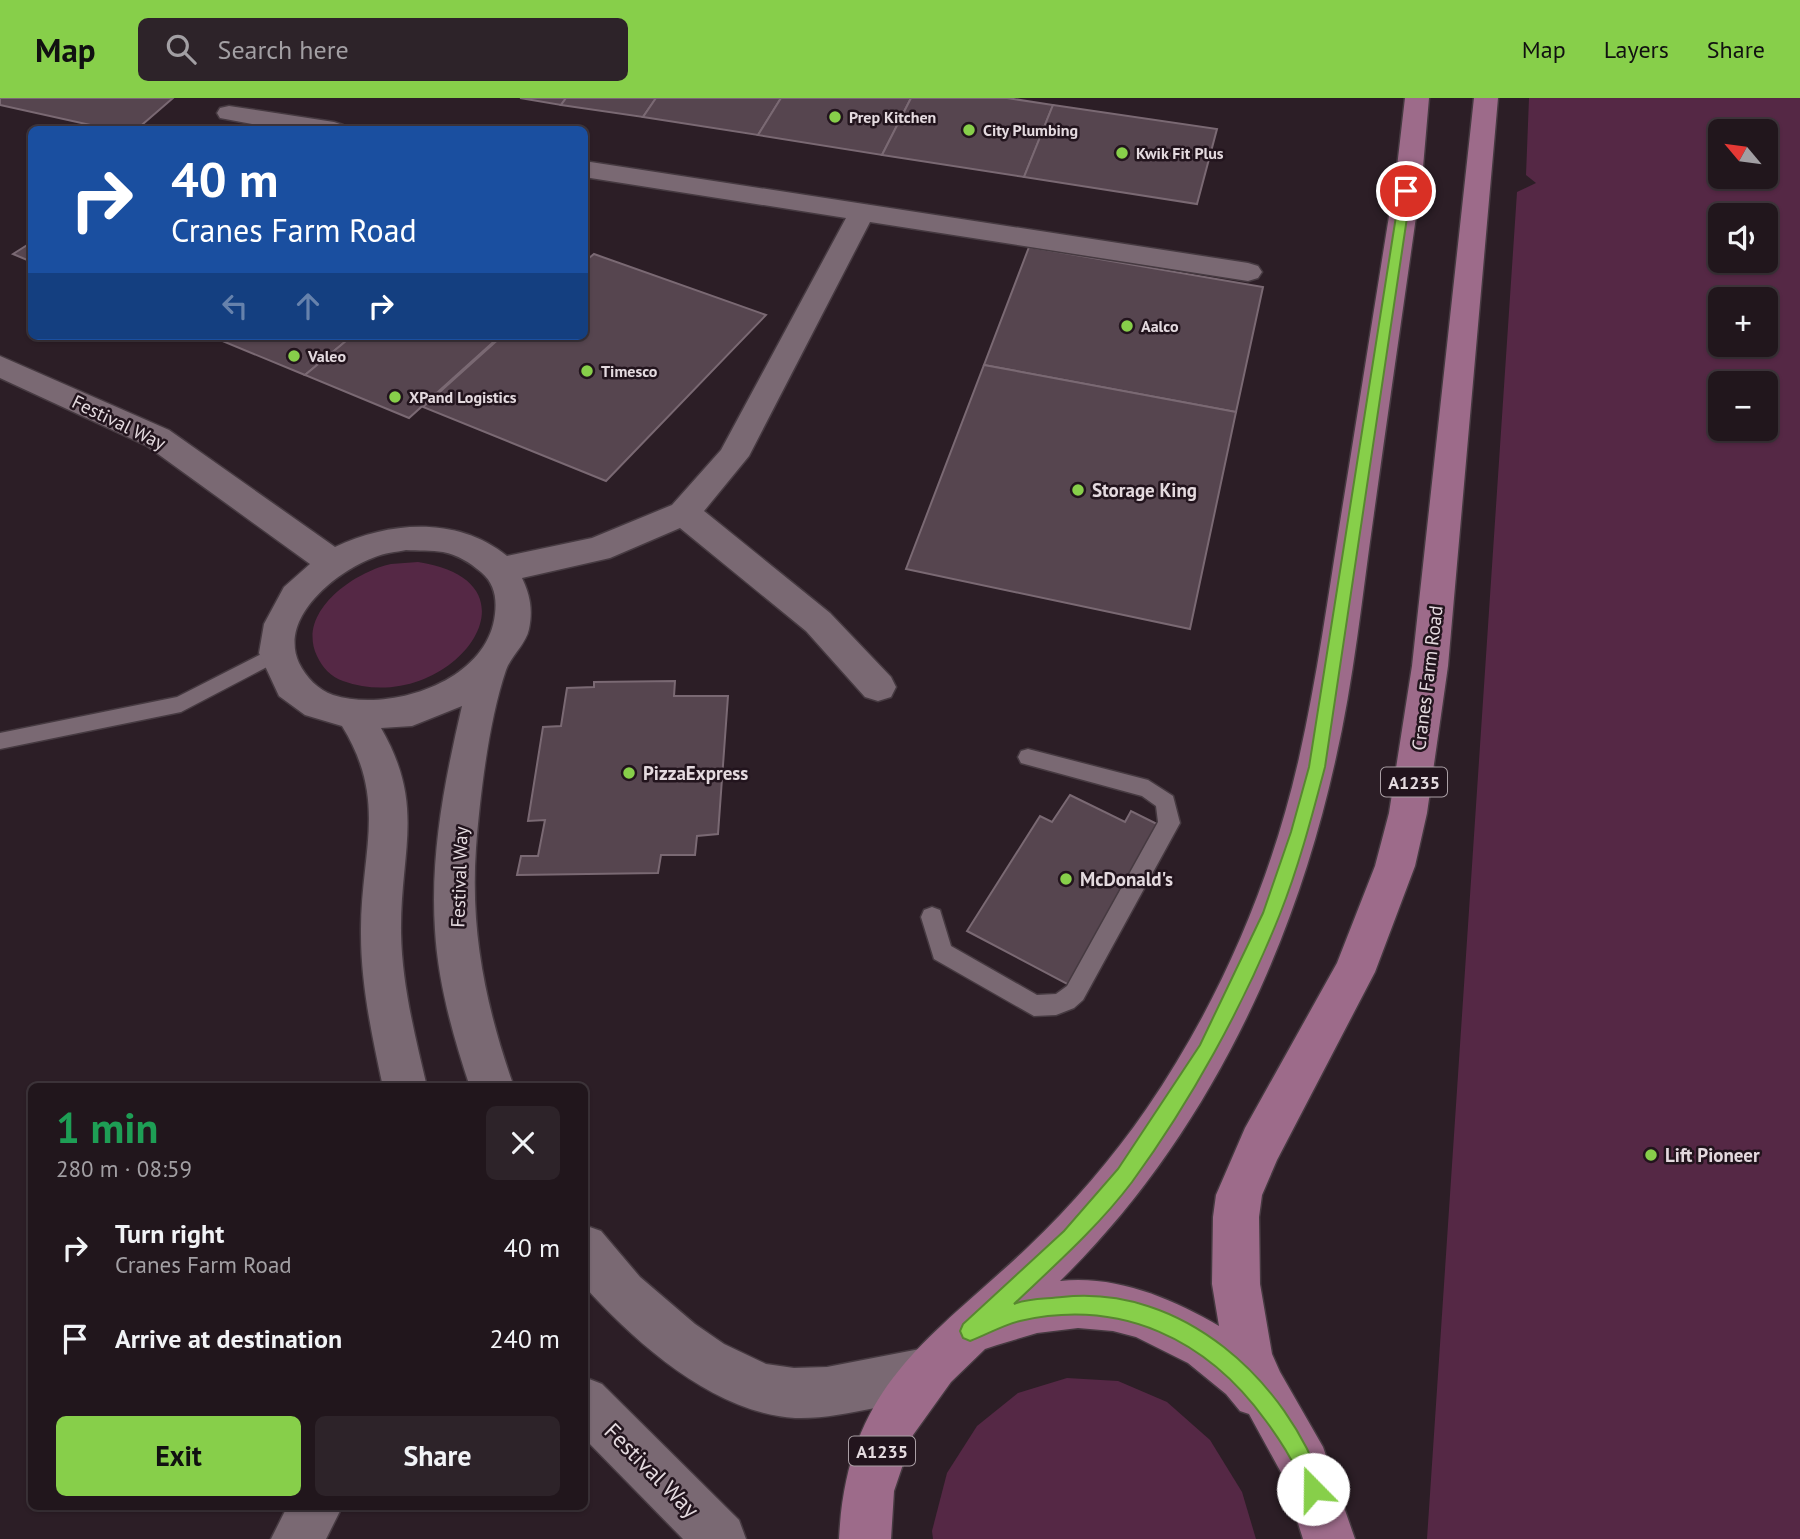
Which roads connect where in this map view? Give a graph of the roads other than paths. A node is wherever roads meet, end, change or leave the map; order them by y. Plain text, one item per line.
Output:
1 (1417, 98) edge
2 (1486, 98) edge
3 (229, 113) dead end
4 (309, 126) edge
5 (588, 170) edge
6 (862, 212) junction
7 (1248, 272) dead end
8 (0, 366) edge
9 (684, 513) junction
10 (333, 563) junction
11 (501, 570) junction
12 (277, 653) junction
13 (489, 666) junction
14 (878, 687) dead end
15 (354, 715) junction
16 (0, 741) edge
17 (1028, 757) dead end
18 (932, 917) dead end
19 (404, 1083) edge
20 (491, 1083) edge
21 (588, 1252) edge
22 (970, 1331) junction
23 (925, 1373) junction
24 (588, 1405) edge
25 (1280, 1423) junction
26 (308, 1510) edge
27 (314, 1510) edge
28 (297, 1539) edge
29 (720, 1539) edge
30 (864, 1539) edge
31 (1329, 1539) edge

1 - 22 main road, Cranes Farm Road / A1235
2 - 25 main road, Cranes Farm Road / A1235
3 - 4 street
5 - 6 street
6 - 7 street
6 - 9 street
8 - 10 street, Festival Way
9 - 11 street
9 - 14 street
10 - 11 street
10 - 12 street
11 - 13 street
12 - 15 street
12 - 16 lane
13 - 15 street
13 - 20 street, Festival Way
15 - 19 street
17 - 18 lane
21 - 23 street
22 - 23 main road, Cranes Farm Road / A1235
22 - 25 main road, Cranes Farm Road / A1235
23 - 30 main road, Cranes Farm Road / A1235
24 - 29 street, Festival Way
25 - 31 main road, Cranes Farm Road / A1235
26 - 28 street
27 - 28 street

